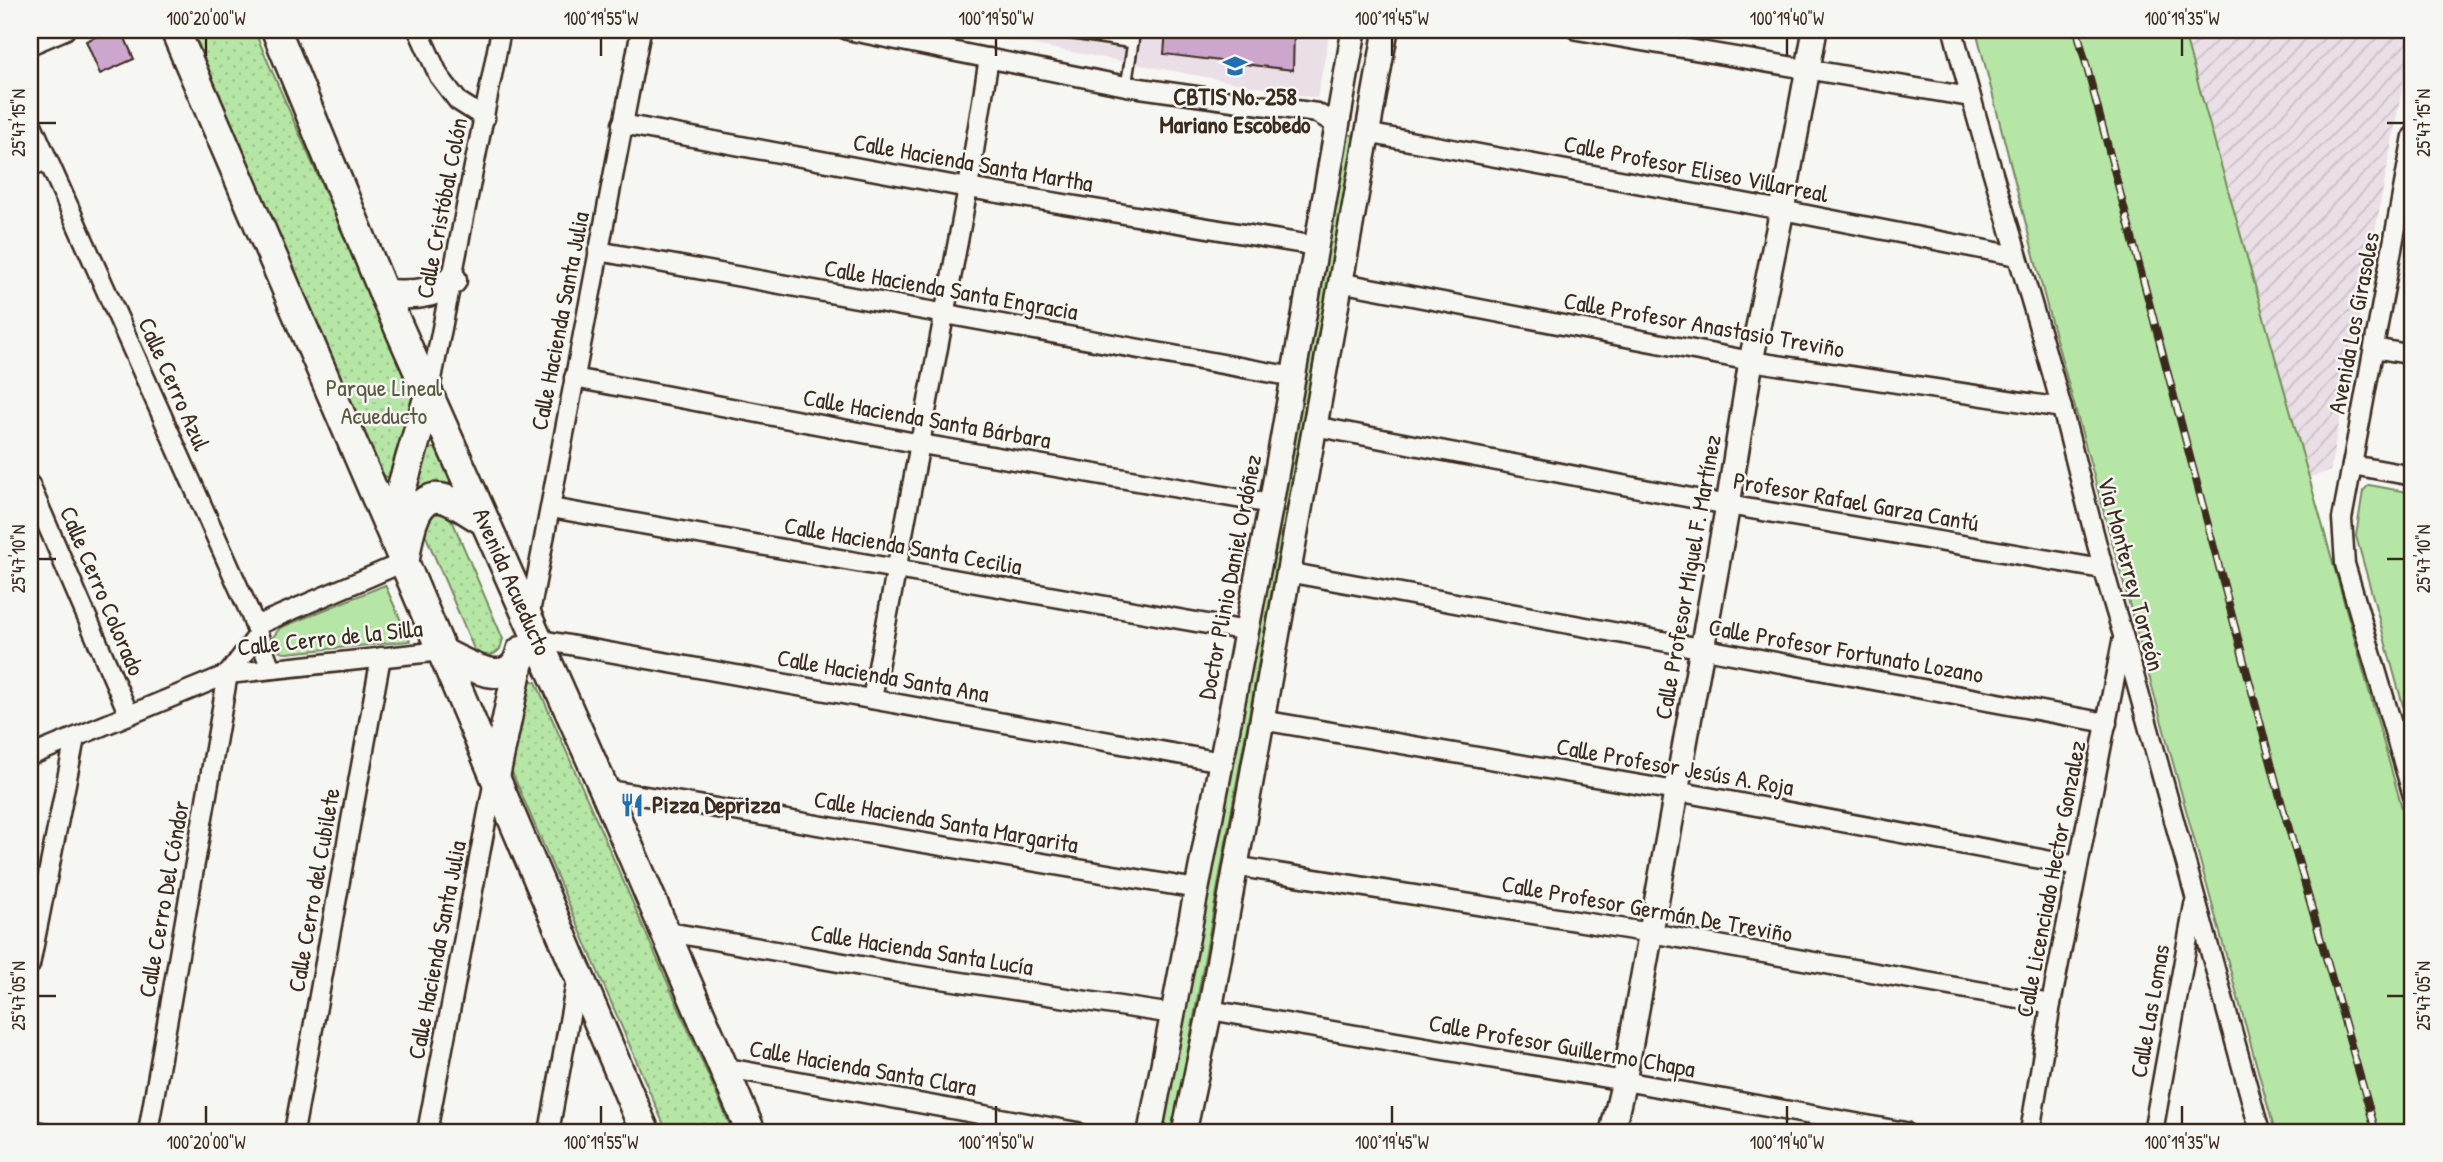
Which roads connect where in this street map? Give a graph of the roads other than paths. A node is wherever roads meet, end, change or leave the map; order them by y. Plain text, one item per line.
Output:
1 (65, 30) edge
2 (175, 30) edge
3 (276, 30) edge
4 (418, 30) edge
5 (501, 30) edge
6 (641, 30) edge
7 (847, 30) edge
8 (1048, 30) edge
9 (1135, 30) edge
10 (1354, 30) edge
11 (1386, 30) edge
12 (1577, 30) edge
13 (1815, 30) edge
14 (1953, 30) edge
15 (1133, 43) junction
16 (30, 45) edge
17 (989, 58) junction
18 (1807, 71) junction
19 (1126, 86) junction
20 (1970, 97) junction
21 (485, 118) junction
22 (30, 120) edge
23 (622, 124) junction
24 (1337, 125) junction
25 (1366, 133) junction
26 (2413, 136) edge
27 (47, 160) junction
28 (30, 167) edge
29 (968, 188) junction
30 (1782, 210) junction
31 (2405, 231) edge
32 (1316, 246) junction
33 (598, 251) junction
34 (2017, 256) junction
35 (452, 280) junction
36 (1339, 282) junction
37 (384, 294) junction
38 (944, 314) junction
39 (2374, 348) junction
40 (2413, 355) edge
41 (1751, 361) junction
42 (1294, 377) junction
43 (574, 378) junction
44 (429, 395) junction
45 (2062, 408) junction
46 (1314, 426) junction
47 (921, 444) junction
48 (2352, 466) junction
49 (2413, 476) edge
50 (30, 485) edge
51 (1271, 504) junction
52 (1728, 505) junction
53 (551, 508) junction
54 (484, 520) junction
55 (390, 527) junction
56 (404, 562) junction
57 (2102, 569) junction
58 (896, 570) junction
59 (1287, 572) junction
60 (532, 630) junction
61 (256, 631) junction
62 (1247, 631) junction
63 (2123, 635) junction
64 (1702, 650) junction
65 (442, 652) junction
66 (381, 657) junction
67 (519, 661) junction
68 (271, 669) junction
69 (228, 674) junction
70 (872, 699) junction
71 (129, 715) junction
72 (1262, 720) junction
73 (2107, 723) junction
74 (75, 738) junction
75 (30, 756) edge
76 (1222, 762) junction
77 (495, 777) junction
78 (604, 789) junction
79 (1676, 791) junction
80 (2413, 796) edge
81 (1234, 866) junction
82 (2078, 866) junction
83 (1197, 889) junction
84 (2195, 898) junction
85 (663, 931) junction
86 (1651, 933) junction
87 (30, 965) edge
88 (578, 974) junction
89 (2051, 1004) junction
90 (1210, 1010) junction
91 (1173, 1014) junction
92 (722, 1067) junction
93 (1624, 1081) junction
94 (30, 1130) edge
95 (42, 1132) edge
96 (148, 1132) edge
97 (295, 1132) edge
98 (427, 1132) edge
99 (549, 1132) edge
100 (645, 1132) edge
101 (751, 1132) edge
102 (1077, 1132) edge
103 (1150, 1132) edge
104 (1184, 1132) edge
105 (1612, 1132) edge
106 (1905, 1132) edge
107 (2030, 1132) edge
108 (2153, 1132) edge
109 (2260, 1132) edge

1 - 16 street
2 - 55 main road
3 - 37 main road, Avenida Acueducto
4 - 21 street
5 - 21 street, Calle Cristóbal Colón
6 - 23 street, Calle Hacienda Santa Julia
7 - 17 street
8 - 15 lane
9 - 15 lane
10 - 24 street, Doctor Plinio Daniel Ordóñez
11 - 25 street
12 - 18 street
13 - 18 street, Calle Profesor Miguel F. Martínez
14 - 20 street, Via Monterrey Torreón
15 - 19 lane
17 - 19 street
17 - 29 street
18 - 20 street
18 - 30 street, Calle Profesor Miguel F. Martínez
19 - 24 street
20 - 34 street, Via Monterrey Torreón
21 - 35 street, Calle Cristóbal Colón
22 - 27 street, Calle Cerro Azul
23 - 29 street, Calle Hacienda Santa Martha
23 - 33 street, Calle Hacienda Santa Julia
24 - 25 street
24 - 32 street, Doctor Plinio Daniel Ordóñez
25 - 30 street, Calle Profesor Eliseo Villarreal
25 - 36 street
26 - 31 street, Avenida Los Girasoles
27 - 28 street
27 - 61 street, Calle Cerro Azul
29 - 32 street, Calle Hacienda Santa Martha
29 - 38 street
30 - 34 street, Calle Profesor Eliseo Villarreal
30 - 41 street, Calle Profesor Miguel F. Martínez
31 - 39 street, Avenida Los Girasoles
32 - 42 street, Doctor Plinio Daniel Ordóñez
33 - 38 street, Calle Hacienda Santa Engracia
33 - 43 street, Calle Hacienda Santa Julia
34 - 45 street, Via Monterrey Torreón
35 - 37 main road
35 - 44 street, Calle Cristóbal Colón
36 - 41 street, Calle Profesor Anastasio Treviño
36 - 46 street
37 - 44 main road, Avenida Acueducto
38 - 42 street, Calle Hacienda Santa Engracia
38 - 47 street
39 - 40 street
39 - 48 street, Avenida Los Girasoles
41 - 45 street, Calle Profesor Anastasio Treviño
41 - 52 street, Calle Profesor Miguel F. Martínez
42 - 51 street, Doctor Plinio Daniel Ordóñez
43 - 47 street, Calle Hacienda Santa Bárbara
43 - 53 street, Calle Hacienda Santa Julia
44 - 54 main road, Avenida Acueducto
44 - 55 main road
45 - 57 street, Via Monterrey Torreón
46 - 52 street, Profesor Rafael Garza Cantú
46 - 59 street
47 - 51 street, Calle Hacienda Santa Bárbara
47 - 58 street
48 - 49 street
48 - 80 street, Avenida Los Girasoles
50 - 71 street, Calle Cerro Colorado
51 - 62 street, Doctor Plinio Daniel Ordóñez
52 - 57 street, Profesor Rafael Garza Cantú
52 - 64 street, Calle Profesor Miguel F. Martínez
53 - 58 street, Calle Hacienda Santa Cecilia
53 - 60 street, Calle Hacienda Santa Julia
54 - 56 main road
54 - 60 main road, Avenida Acueducto
55 - 56 main road
56 - 61 street, Calle Cerro de la Silla
56 - 65 main road
57 - 63 street, Via Monterrey Torreón
58 - 62 street, Calle Hacienda Santa Cecilia
58 - 70 street
59 - 64 street, Calle Profesor Fortunato Lozano
59 - 72 street
60 - 67 main road
60 - 70 street, Calle Hacienda Santa Ana
60 - 78 main road, Avenida Acueducto
61 - 68 street, Calle Cerro Azul
61 - 69 street
62 - 76 street, Doctor Plinio Daniel Ordóñez
63 - 73 street, Calle Licenciado Hector Gonzalez
63 - 84 street, Via Monterrey Torreón
64 - 73 street, Calle Profesor Fortunato Lozano
64 - 79 street, Calle Profesor Miguel F. Martínez
65 - 66 street, Calle Cerro de la Silla
65 - 67 main road
65 - 77 main road
66 - 68 street, Calle Cerro de la Silla
66 - 97 street, Calle Cerro del Cubilete
67 - 77 main road
68 - 69 street, Calle Cerro de la Silla
69 - 71 street, Calle Cerro de la Silla
69 - 96 street, Calle Cerro Del Cóndor
70 - 76 street, Calle Hacienda Santa Ana
71 - 74 street, Calle Cerro de la Silla
72 - 79 street, Calle Profesor Jesús A. Roja
72 - 81 street
73 - 82 street, Calle Licenciado Hector Gonzalez
74 - 75 street, Calle Cerro de la Silla
74 - 87 street
76 - 83 street, Doctor Plinio Daniel Ordóñez
77 - 88 main road
77 - 98 street, Calle Hacienda Santa Julia
78 - 83 street, Calle Hacienda Santa Margarita
78 - 85 main road, Avenida Acueducto
79 - 82 street, Calle Profesor Jesús A. Roja
79 - 86 street, Calle Profesor Miguel F. Martínez
81 - 86 street, Calle Profesor Germán De Treviño
81 - 90 street
82 - 89 street, Calle Licenciado Hector Gonzalez
83 - 91 street, Doctor Plinio Daniel Ordóñez
84 - 108 street, Calle Las Lomas
84 - 109 street, Via Monterrey Torreón
85 - 91 street, Calle Hacienda Santa Lucía
85 - 92 main road, Avenida Acueducto
86 - 89 street, Calle Profesor Germán De Treviño
86 - 93 street, Calle Profesor Miguel F. Martínez
88 - 99 street
88 - 100 main road
89 - 107 street, Calle Licenciado Hector Gonzalez
90 - 93 street, Calle Profesor Guillermo Chapa
90 - 104 street
91 - 103 street, Doctor Plinio Daniel Ordóñez
92 - 101 main road, Avenida Acueducto
92 - 102 street, Calle Hacienda Santa Clara
93 - 105 street, Calle Profesor Miguel F. Martínez
93 - 106 street, Calle Profesor Guillermo Chapa
94 - 95 street

